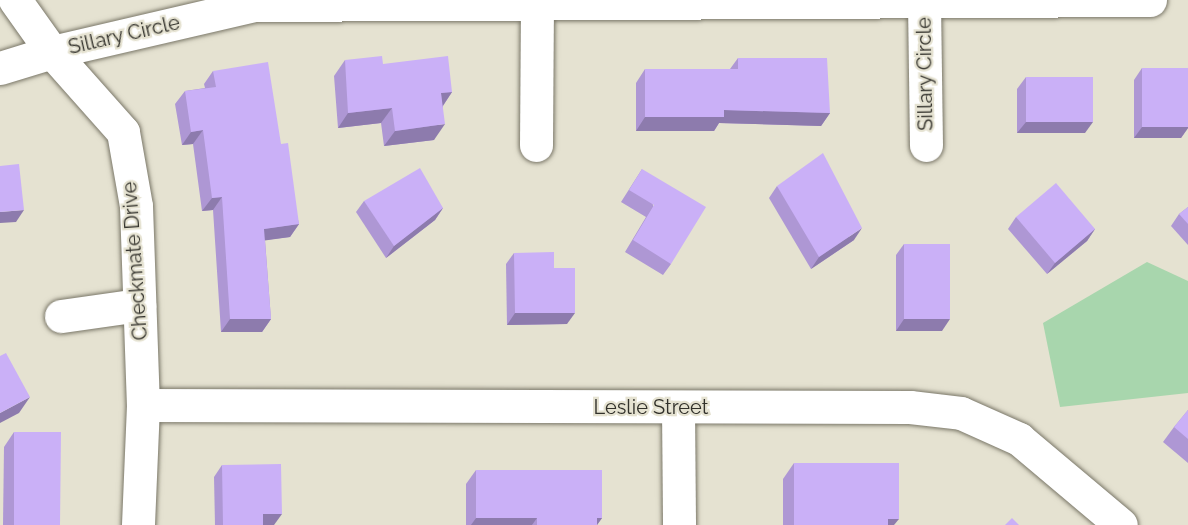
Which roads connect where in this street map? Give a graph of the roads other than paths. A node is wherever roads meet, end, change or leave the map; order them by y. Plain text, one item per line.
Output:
1 (15, 0) edge
2 (1150, 0) edge
3 (924, 2) junction
4 (537, 4) junction
5 (52, 52) junction
6 (0, 68) edge
7 (536, 146) dead end
8 (926, 146) dead end
9 (139, 305) junction
10 (61, 316) dead end
11 (143, 405) junction
12 (678, 407) junction
13 (138, 525) edge
14 (679, 525) edge
15 (1121, 525) edge

1 - 5 street, Checkmate Drive
2 - 3 street, Sillary Circle
3 - 4 street, Sillary Circle
3 - 8 street, Sillary Circle
4 - 5 street, Sillary Circle
4 - 7 street
5 - 6 street, Sillary Circle
5 - 9 street, Checkmate Drive
9 - 10 street
9 - 11 street, Checkmate Drive
11 - 12 street, Leslie Street
11 - 13 street, Checkmate Drive
12 - 14 street
12 - 15 street, Leslie Street

